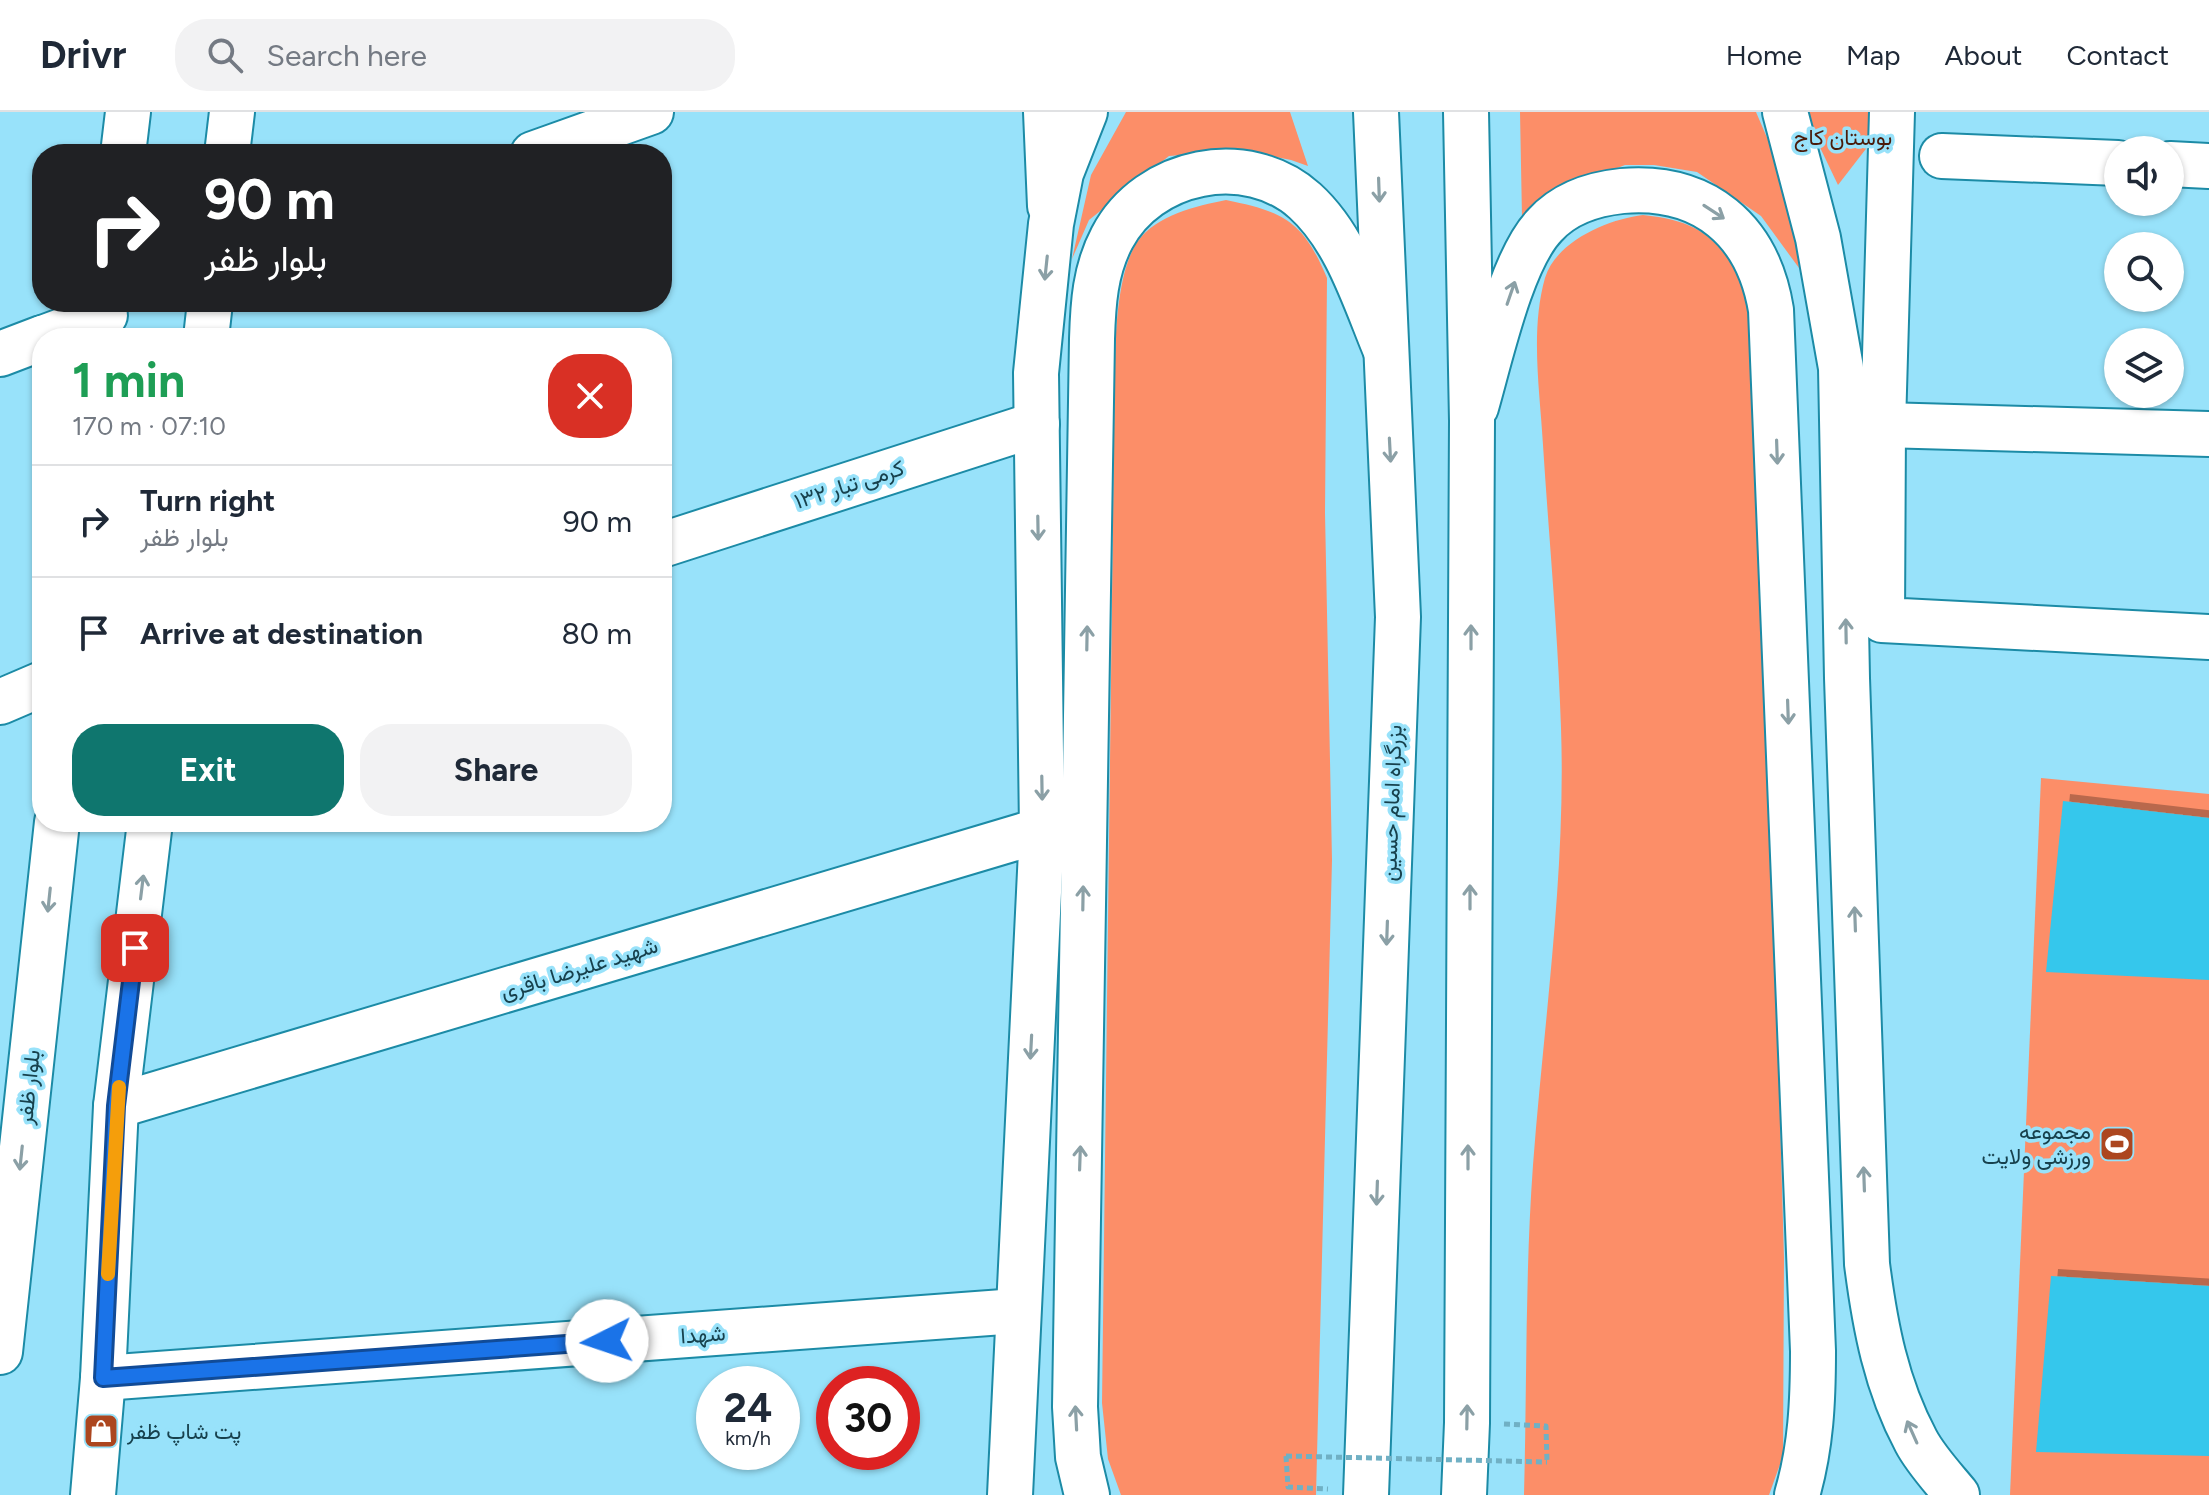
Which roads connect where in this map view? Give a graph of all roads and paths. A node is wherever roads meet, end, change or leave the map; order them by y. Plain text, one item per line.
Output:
1 (128, 112) edge
2 (232, 112) edge
3 (651, 112) edge
4 (1046, 112) edge
5 (1085, 112) edge
6 (1376, 112) edge
7 (1466, 112) edge
8 (1785, 112) edge
9 (1892, 112) edge
10 (124, 144) edge
11 (228, 144) edge
12 (561, 144) edge
13 (1942, 156) dead end
14 (2104, 162) edge
15 (2184, 165) edge
16 (2209, 166) edge
17 (1051, 224) junction
18 (105, 318) edge
19 (74, 328) edge
20 (32, 342) edge
21 (1386, 352) junction
22 (0, 354) edge
23 (1472, 421) junction
24 (1037, 424) junction
25 (1883, 425) junction
26 (2209, 434) edge
27 (672, 542) edge
28 (2209, 637) edge
29 (32, 688) edge
30 (0, 702) edge
31 (1042, 830) junction
32 (55, 832) edge
33 (149, 832) edge
34 (14, 1091) edge
35 (116, 1106) junction
36 (1017, 1311) junction
37 (0, 1352) edge
38 (103, 1378) junction
39 (1546, 1426) dead end
40 (1288, 1487) dead end
41 (93, 1495) edge
42 (1010, 1495) edge
43 (1087, 1495) edge
44 (1366, 1495) edge
45 (1464, 1495) edge
46 (1797, 1495) edge
47 (1957, 1495) edge

1 - 10 main road
2 - 11 main road
3 - 12 main road
4 - 17 main road
5 - 17 main road
6 -> 21 main road, بزرگراه امام حسین
7 - 23 main road
47 -> 8 main road
9 - 25 main road
13 - 14 main road
15 - 16 main road
17 -> 24 main road
18 - 19 main road
20 - 22 main road
43 -> 21 main road
21 -> 44 main road, بزرگراه امام حسین
45 -> 23 main road
23 -> 46 main road
24 - 27 main road, کرمی تبار ۱۳۲
24 -> 31 main road
25 - 26 main road
25 - 28 main road
29 - 30 main road
31 - 35 main road, شهید علیرضا باقری
31 -> 36 main road
32 -> 34 main road, بلوار ظفر
35 -> 33 main road
34 -> 37 main road, بلوار ظفر
35 - 38 main road
36 - 38 main road, شهدا
36 - 42 main road
38 - 41 main road
39 - 40 path, bridge

